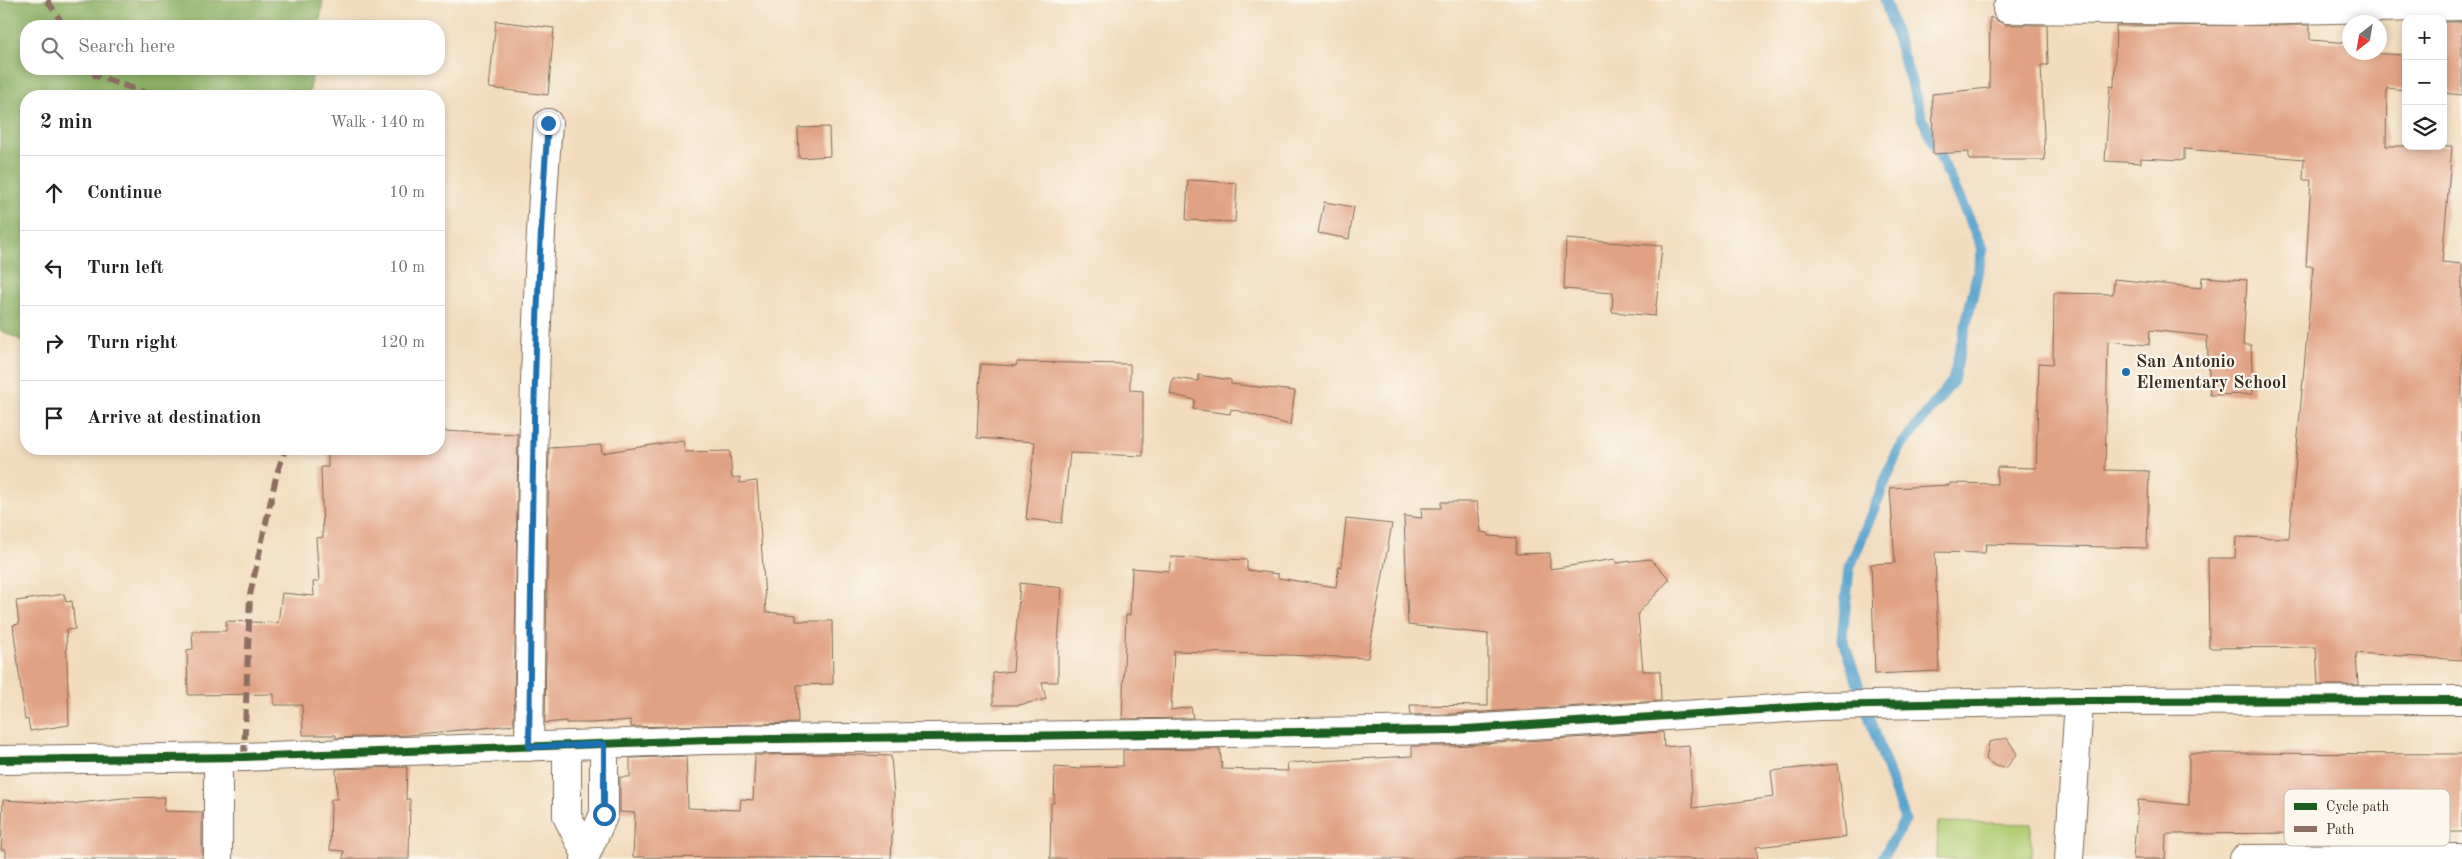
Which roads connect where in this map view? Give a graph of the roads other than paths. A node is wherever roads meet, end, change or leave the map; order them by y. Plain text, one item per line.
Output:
1 (2462, 6) edge
2 (2007, 9) dead end
3 (548, 123) dead end
4 (2462, 700) edge
5 (2079, 701) junction
6 (604, 744) junction
7 (567, 746) junction
8 (529, 747) junction
9 (218, 758) junction
10 (0, 760) edge
11 (585, 856) edge
12 (2462, 858) edge
13 (218, 859) edge
14 (2069, 859) edge
15 (2244, 859) edge

1 - 2 street
3 - 8 street
4 - 5 street
5 - 6 street
5 - 14 street
6 - 7 street
6 - 11 street
7 - 8 street
7 - 11 street
8 - 9 street
9 - 10 street
9 - 13 street
12 - 15 street

